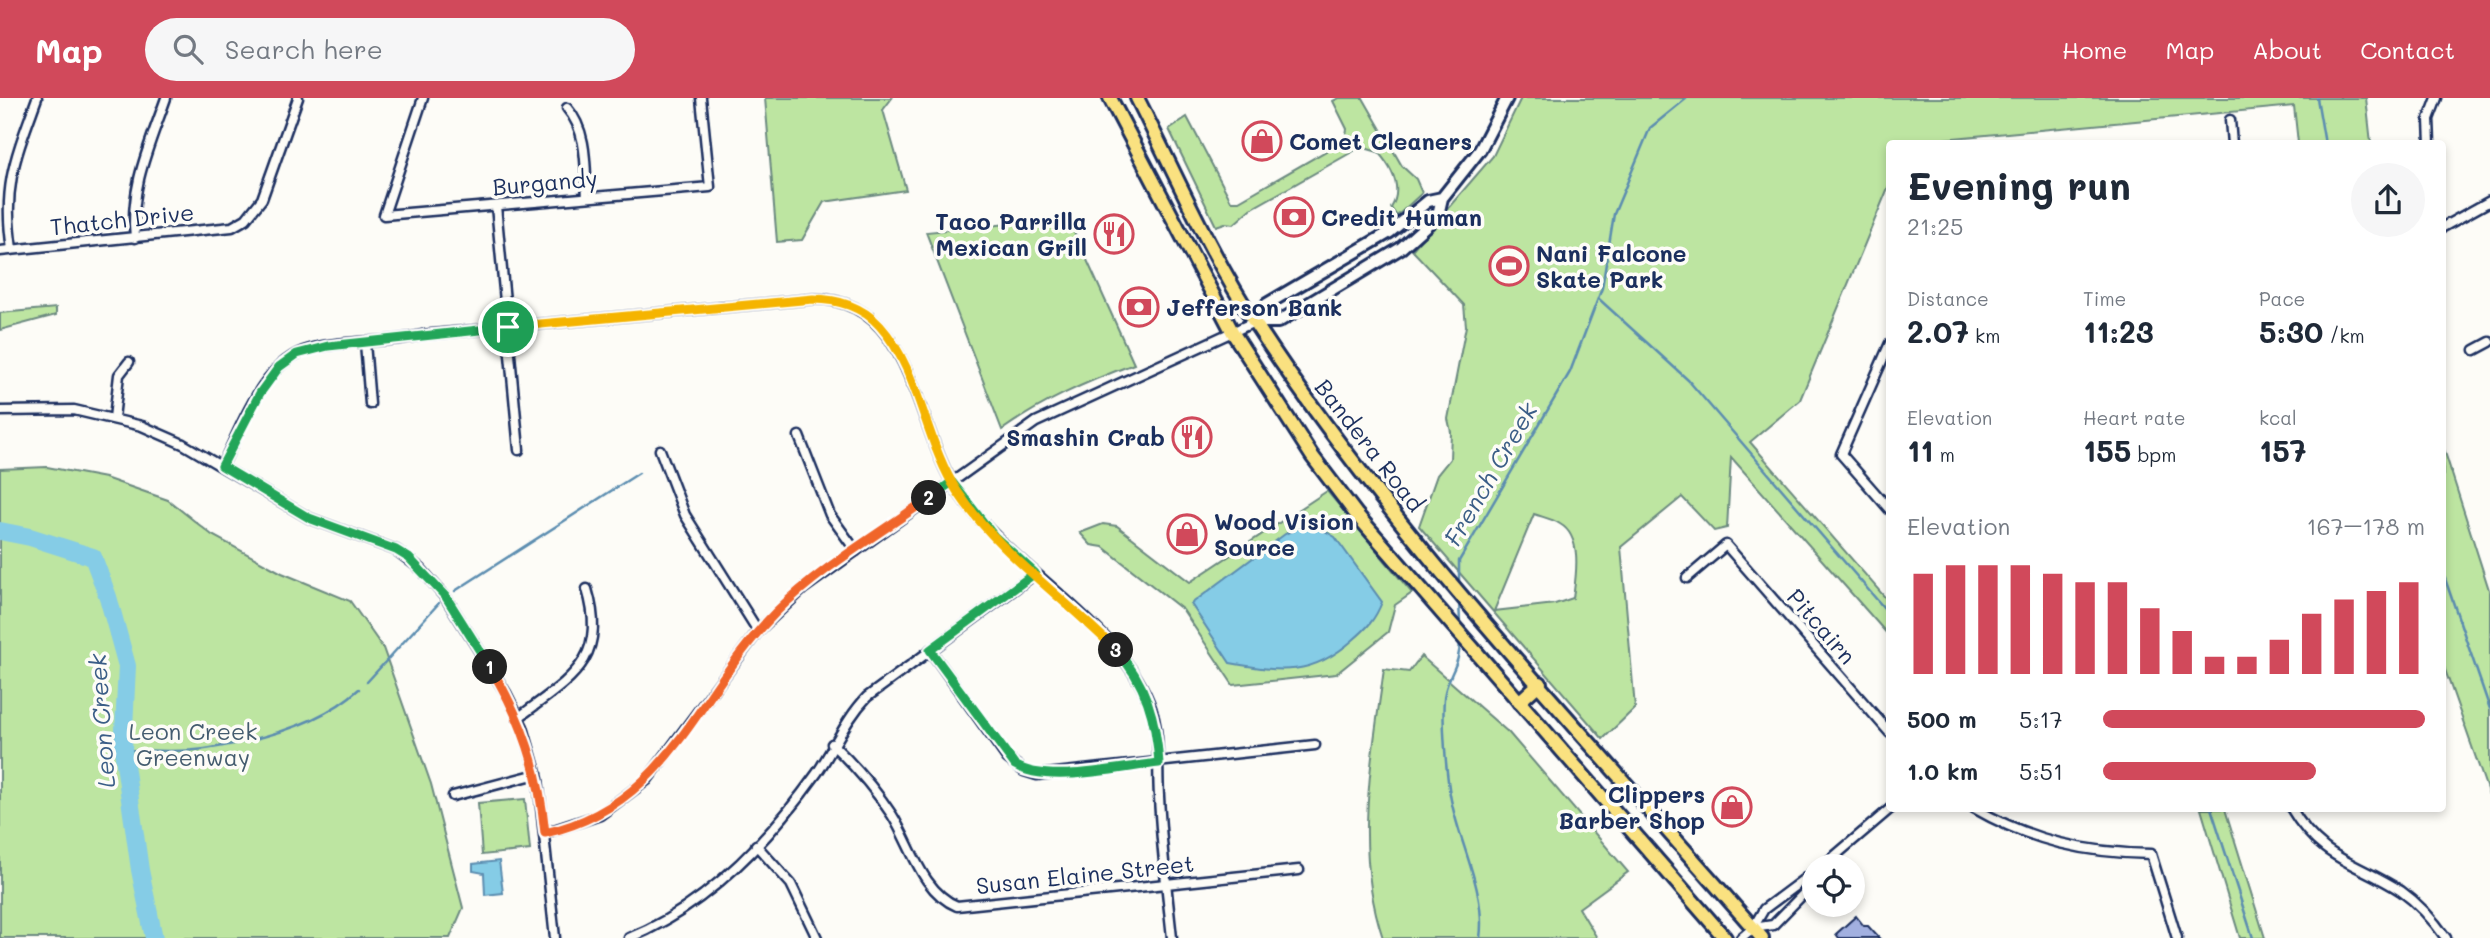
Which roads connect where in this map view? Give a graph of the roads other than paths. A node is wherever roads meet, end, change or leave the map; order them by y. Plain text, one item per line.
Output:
1 (37, 98) edge
2 (166, 98) edge
3 (298, 98) edge
4 (423, 98) edge
5 (701, 98) edge
6 (1110, 98) edge
7 (1137, 98) edge
8 (1507, 98) edge
9 (2437, 98) edge
10 (567, 108) dead end
11 (2230, 120) dead end
12 (2232, 140) edge
13 (2430, 140) edge
14 (587, 197) junction
15 (1442, 198) junction
16 (2490, 201) edge
17 (496, 206) junction
18 (2446, 225) edge
19 (135, 238) junction
20 (12, 250) junction
21 (0, 251) edge
22 (1254, 322) junction
23 (508, 327) junction
24 (1233, 333) junction
25 (2490, 342) edge
26 (365, 343) junction
27 (2476, 350) dead end
28 (1886, 352) edge
29 (129, 362) dead end
30 (370, 404) dead end
31 (0, 411) edge
32 (114, 418) junction
33 (799, 436) dead end
34 (519, 450) dead end
35 (660, 450) dead end
36 (222, 466) junction
37 (952, 482) junction
38 (1886, 505) edge
39 (856, 551) junction
40 (1035, 573) junction
41 (1687, 578) dead end
42 (586, 589) dead end
43 (758, 631) junction
44 (930, 650) junction
45 (1540, 684) junction
46 (1520, 702) junction
47 (518, 718) junction
48 (1886, 728) edge
49 (832, 744) junction
50 (1315, 745) dead end
51 (1159, 763) junction
52 (537, 775) junction
53 (453, 796) dead end
54 (1886, 812) edge
55 (1981, 812) edge
56 (2294, 812) edge
57 (545, 833) junction
58 (756, 845) junction
59 (1838, 854) edge
60 (1299, 870) dead end
61 (1802, 881) edge
62 (1166, 884) junction
63 (1802, 895) edge
64 (1758, 933) edge
65 (555, 938) edge
66 (629, 938) edge
67 (817, 938) edge
68 (1172, 938) edge
69 (1725, 938) edge
70 (1741, 938) edge
71 (2177, 938) edge
72 (2446, 938) edge

1 - 20 street
2 - 19 street
3 - 19 street, Thatch Drive
4 - 17 street, Burgandy
5 - 14 street, Burgandy
6 - 24 main road
7 - 22 main road, Bandera Road
8 - 15 street
9 - 13 street
10 - 14 street
11 - 12 street
14 - 17 street, Burgandy
15 - 22 street
15 - 22 street
16 - 18 street
17 - 23 street
19 - 20 street, Thatch Drive
20 - 21 street, Thatch Drive
22 - 24 street
22 - 45 main road, Bandera Road
23 - 26 street
23 - 34 street
23 - 37 street
24 - 37 street
24 - 46 main road
25 - 27 street
26 - 30 street
26 - 36 street
28 - 38 street
29 - 32 street
31 - 32 street
32 - 36 street
33 - 39 street
35 - 43 street
36 - 47 street
37 - 39 street
37 - 40 street
39 - 43 street
40 - 44 street
40 - 51 street
41 - 48 street, Pitcairn
42 - 47 street
43 - 57 street
44 - 49 street
44 - 51 street
45 - 46 main road
45 - 64 main road, Bandera Road
46 - 69 main road
47 - 52 street
49 - 58 street
49 - 62 street, Susan Elaine Street
50 - 51 street
51 - 62 street
52 - 53 street
52 - 57 street
54 - 59 street
55 - 71 street
56 - 72 street
57 - 65 street
58 - 66 street
58 - 67 street
60 - 62 street, Susan Elaine Street
61 - 64 street
62 - 68 street
63 - 64 street
64 - 70 street

